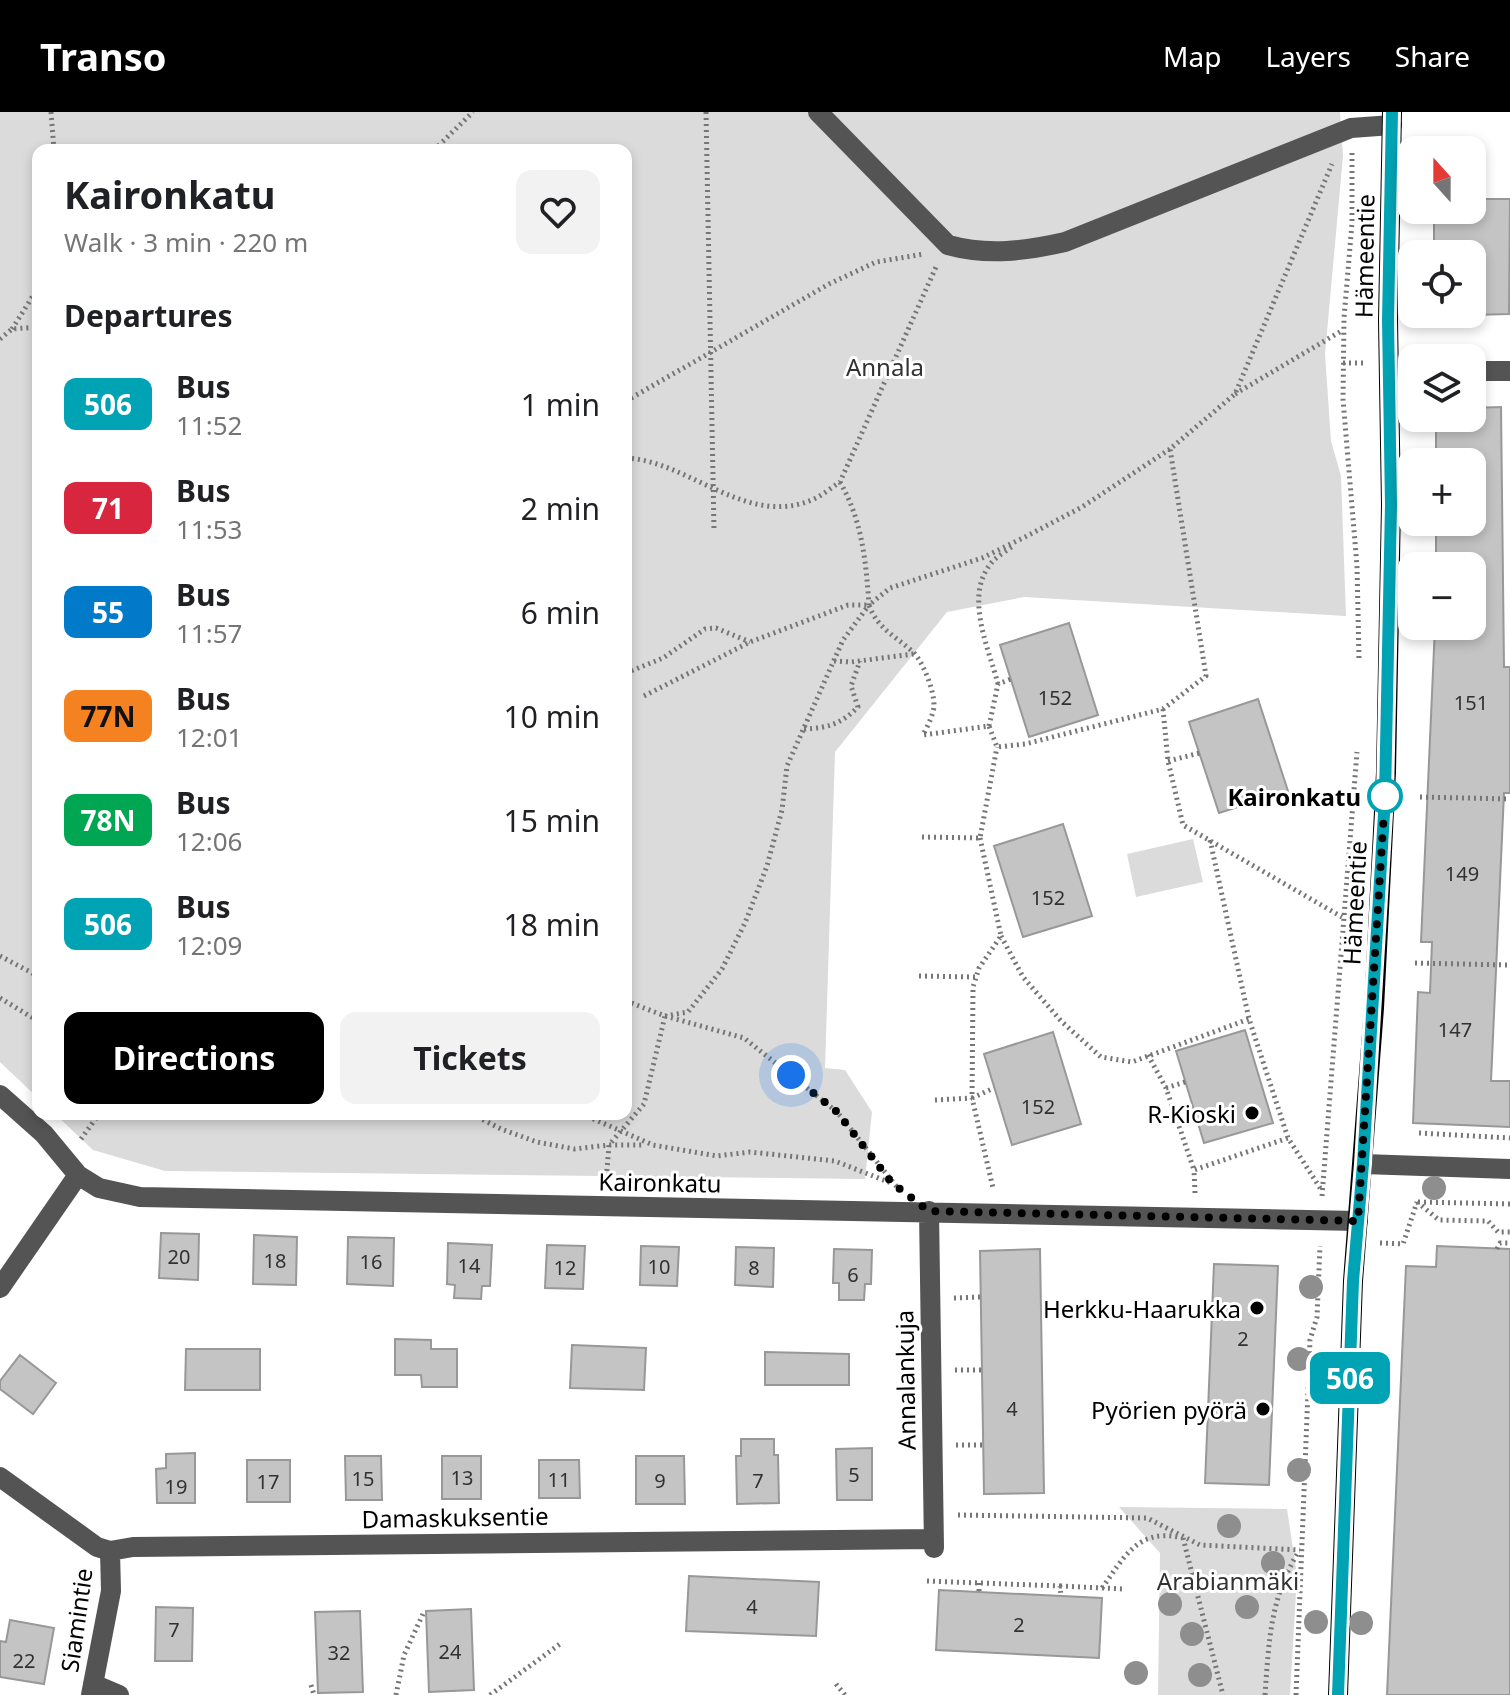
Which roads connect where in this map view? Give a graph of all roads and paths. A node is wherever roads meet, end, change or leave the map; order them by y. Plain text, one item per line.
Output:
1 (51, 112) edge
2 (473, 112) edge
3 (706, 112) edge
4 (818, 112) edge
5 (1392, 119) edge
6 (1351, 128) junction
7 (54, 144) edge
8 (440, 144) edge
9 (948, 245) junction
10 (32, 297) edge
11 (32, 327) edge
12 (12, 329) junction
13 (1343, 330) junction
14 (0, 339) edge
15 (710, 354) junction
16 (1486, 371) edge
17 (1510, 371) edge
18 (1390, 372) junction
19 (1398, 372) edge
20 (1235, 394) junction
21 (632, 398) edge
22 (1170, 449) junction
23 (632, 459) edge
24 (840, 482) junction
25 (715, 490) junction
26 (714, 530) dead end
27 (1025, 537) junction
28 (869, 605) junction
29 (750, 642) junction
30 (914, 653) junction
31 (834, 661) junction
32 (860, 661) junction
33 (1359, 664) dead end
34 (632, 671) edge
35 (1011, 679) dead end
36 (998, 684) junction
37 (644, 696) dead end
38 (1163, 709) junction
39 (989, 726) junction
40 (804, 729) junction
41 (1358, 742) dead end
42 (997, 747) junction
43 (1200, 753) dead end
44 (1168, 761) junction
45 (1420, 797) dead end
46 (1510, 799) edge
47 (922, 837) dead end
48 (980, 838) junction
49 (1210, 840) junction
50 (1342, 917) junction
51 (1001, 936) junction
52 (0, 956) edge
53 (1415, 963) dead end
54 (1510, 965) edge
55 (32, 973) edge
56 (919, 976) dead end
57 (976, 977) junction
58 (0, 998) edge
59 (632, 1003) edge
60 (665, 1016) junction
61 (32, 1017) edge
62 (1249, 1019) junction
63 (1148, 1055) junction
64 (1185, 1082) dead end
65 (994, 1088) dead end
66 (1166, 1088) junction
67 (0, 1095) edge
68 (972, 1098) junction
69 (935, 1100) dead end
70 (632, 1117) edge
71 (484, 1120) edge
72 (595, 1120) edge
73 (629, 1120) edge
74 (619, 1131) junction
75 (1419, 1133) dead end
76 (1288, 1138) junction
77 (1510, 1138) edge
78 (609, 1145) junction
79 (653, 1145) junction
80 (1363, 1164) junction
81 (1510, 1169) edge
82 (1194, 1170) junction
83 (78, 1175) junction
84 (892, 1183) junction
85 (993, 1188) dead end
86 (1323, 1191) junction
87 (1417, 1202) junction
88 (1510, 1204) edge
89 (605, 1207) junction
90 (929, 1211) junction
91 (1194, 1216) junction
92 (1321, 1220) junction
93 (1358, 1221) junction
94 (1510, 1232) edge
95 (1510, 1243) edge
96 (1403, 1244) dead end
97 (1497, 1249) dead end
98 (0, 1288) edge
99 (981, 1297) dead end
100 (949, 1298) dead end
101 (949, 1370) dead end
102 (982, 1370) dead end
103 (949, 1445) dead end
104 (983, 1445) dead end
105 (0, 1477) edge
106 (949, 1515) dead end
107 (1183, 1537) junction
108 (934, 1543) joint
109 (1300, 1550) junction
110 (110, 1551) junction
111 (927, 1581) dead end
112 (979, 1583) junction
113 (1060, 1586) junction
114 (1102, 1588) junction
115 (1124, 1589) dead end
116 (979, 1591) dead end
117 (1061, 1596) dead end
118 (423, 1614) dead end
119 (560, 1644) dead end
120 (836, 1684) dead end
121 (311, 1685) dead end
122 (92, 1690) edge
123 (119, 1695) edge
124 (314, 1695) edge
125 (396, 1695) edge
126 (490, 1695) edge
127 (845, 1695) edge
128 (1223, 1695) edge
129 (1265, 1695) edge
130 (1296, 1695) edge
131 (1338, 1695) edge

1 - 7 path
2 - 8 path
3 - 15 path
4 - 9 street
5 - 6 street
5 - 18 main road, Hämeentie
6 - 9 street
6 - 13 path
6 - 20 path
9 - 15 path
9 - 24 path
10 - 12 path
11 - 12 path
12 - 14 path
13 - 20 path
13 - 33 path
15 - 21 path
15 - 25 path
16 - 17 street
18 - 19 street
18 - 80 main road, Hämeentie
20 - 22 path
22 - 27 path
22 - 38 path
23 - 25 path
24 - 25 path
24 - 28 path
25 - 26 path
27 - 28 path
27 - 36 path
28 - 29 path
28 - 30 path
28 - 31 path
29 - 34 path
29 - 37 path
30 - 32 path
30 - 39 path
31 - 32 path
31 - 40 path
32 - 40 path
35 - 36 path
36 - 39 path
38 - 42 path
38 - 44 path
39 - 42 path
40 - 60 path
41 - 50 path
42 - 48 path
43 - 44 path
44 - 49 path
45 - 46 path
47 - 48 path
48 - 51 path
49 - 50 path
49 - 62 path
50 - 86 path
51 - 57 path
51 - 63 path
52 - 55 path
53 - 54 path
56 - 57 path
57 - 68 path
58 - 61 path
59 - 60 path
60 - 70 path
60 - 84 path
62 - 63 path
62 - 76 path
63 - 66 path
64 - 66 path
65 - 68 path
66 - 82 path
67 - 83 street, Kaironkatu
68 - 69 path
68 - 85 path
71 - 78 path
72 - 74 path
73 - 74 path
74 - 78 path
74 - 79 path
75 - 77 path
76 - 82 path
76 - 86 path
78 - 79 path
78 - 89 path
79 - 84 path
80 - 81 street
80 - 93 main road, Hämeentie
82 - 91 path
83 - 89 street, Kaironkatu
83 - 98 street
84 - 90 path
86 - 92 path
87 - 88 path
87 - 94 path
87 - 96 path
89 - 90 street, Kaironkatu
90 - 91 street, Kaironkatu
90 - 108 street, Annalankuja
91 - 92 street, Kaironkatu
92 - 93 street, Kaironkatu
92 - 109 path
93 - 131 main road, Hämeentie
95 - 97 path
99 - 100 path
101 - 102 path
103 - 104 path
105 - 110 street
106 - 107 path
107 - 109 path
107 - 114 path
107 - 128 path
108 - 110 street, Damaskuksentie
109 - 129 path
109 - 130 path
110 - 122 street, Siamintie
111 - 112 path
112 - 113 path
112 - 116 path
113 - 114 path
113 - 117 path
114 - 115 path
118 - 125 path
119 - 126 path
120 - 127 path
121 - 124 path
122 - 123 street

